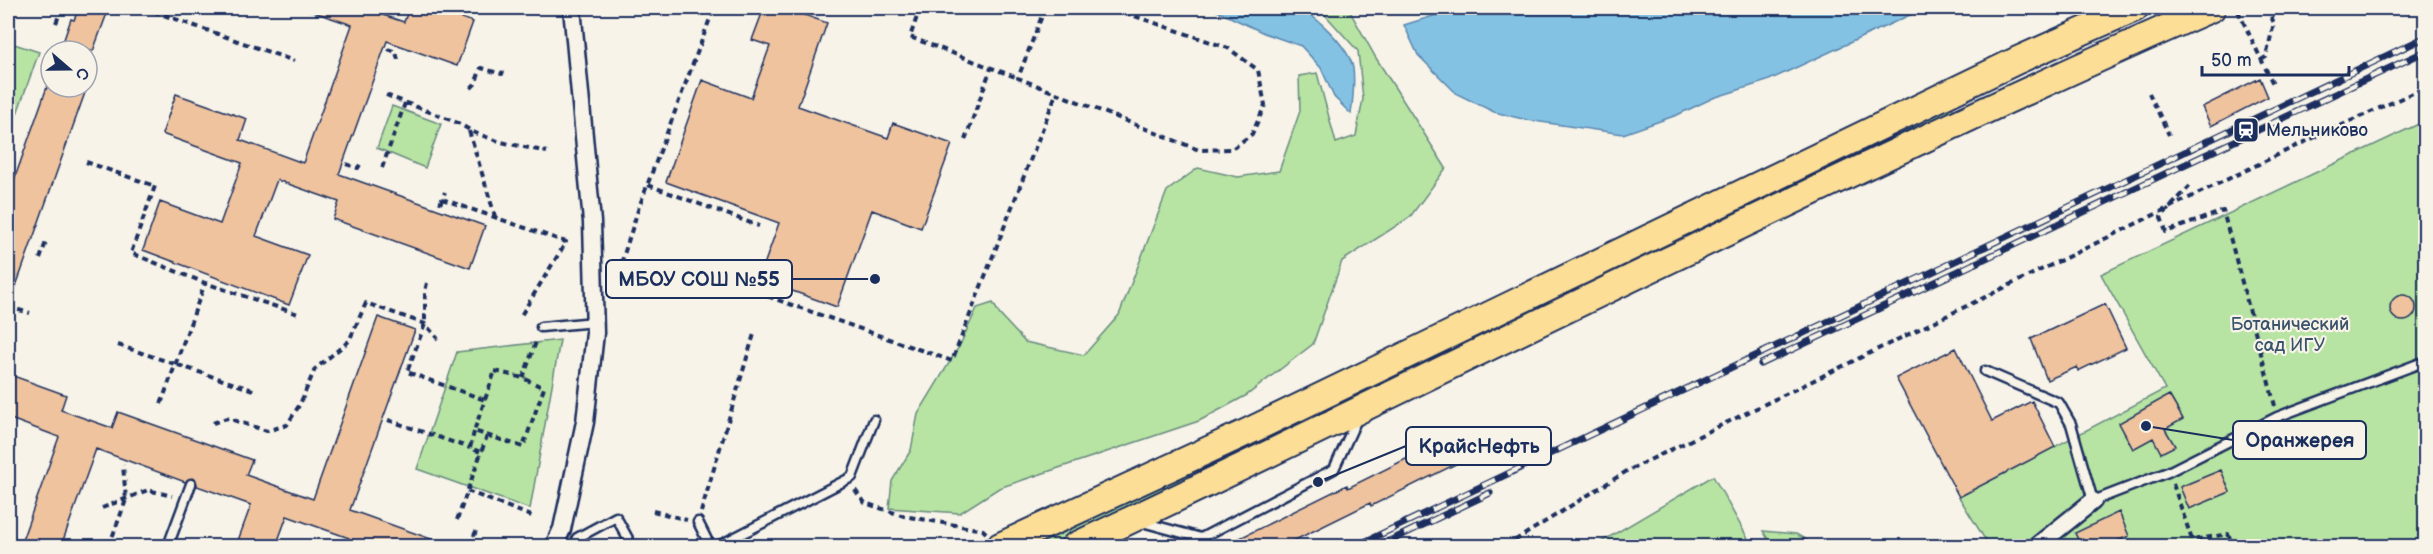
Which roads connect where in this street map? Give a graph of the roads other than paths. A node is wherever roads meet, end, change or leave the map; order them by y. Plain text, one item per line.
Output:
1 (572, 8) edge
2 (2135, 8) edge
3 (2212, 8) edge
4 (595, 322) junction
5 (541, 327) dead end
6 (2426, 361) edge
7 (1985, 371) dead end
8 (1361, 411) junction
9 (874, 420) dead end
10 (191, 484) dead end
11 (2093, 501) junction
12 (1133, 519) junction
13 (698, 522) road end
14 (994, 541) edge
15 (168, 546) edge
16 (554, 546) edge
17 (581, 546) edge
18 (632, 546) edge
19 (710, 546) edge
20 (718, 546) edge
21 (1075, 546) edge
22 (2037, 546) edge

1 - 4 street
2 - 14 main road
3 - 8 main road
4 - 5 lane
4 - 16 street
6 - 11 lane
7 - 11 lane
8 - 12 main road
8 - 12 lane
9 - 20 lane
10 - 15 lane
11 - 22 street
12 - 21 main road
13 - 19 lane
17 - 18 lane

